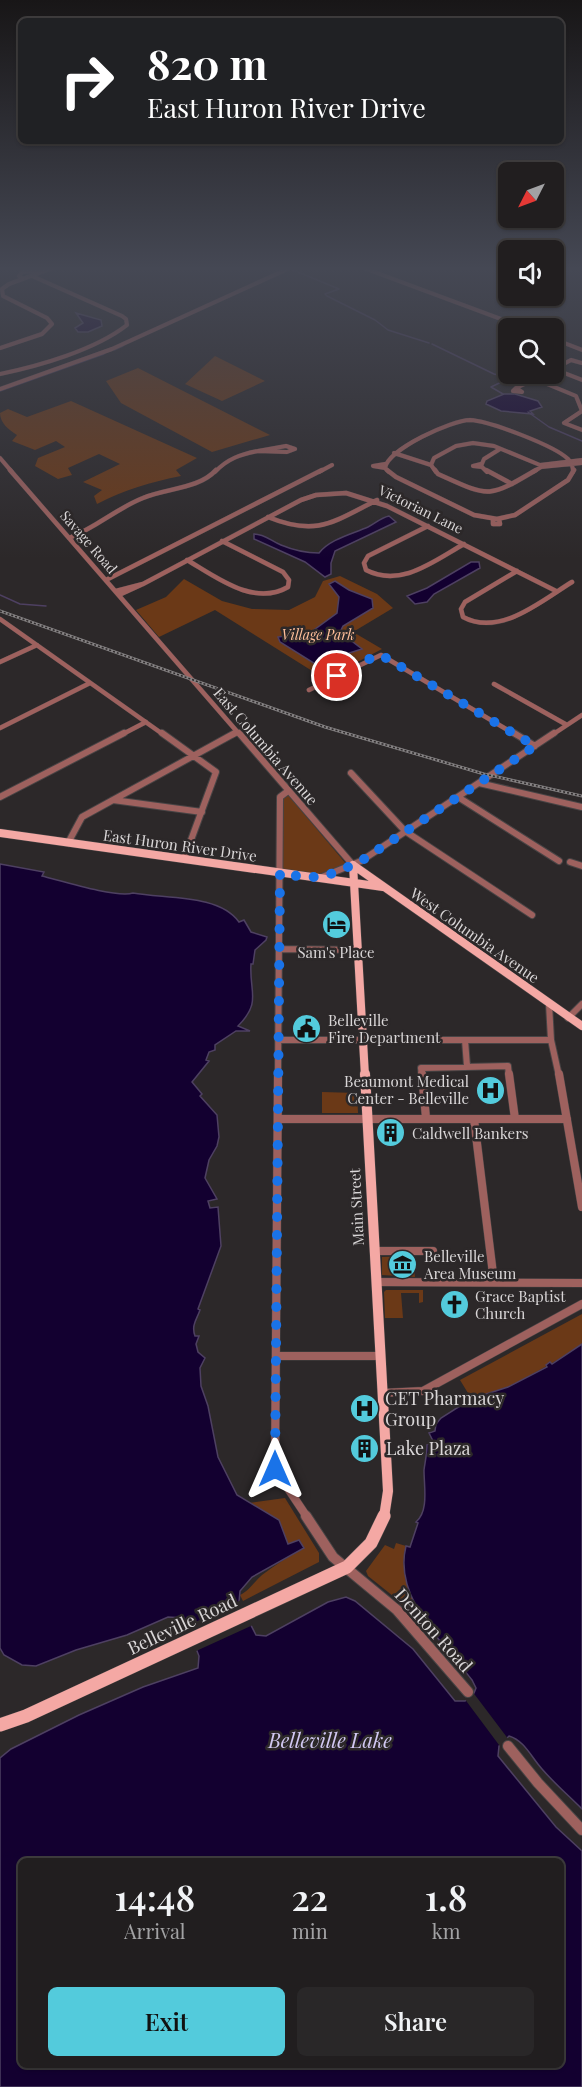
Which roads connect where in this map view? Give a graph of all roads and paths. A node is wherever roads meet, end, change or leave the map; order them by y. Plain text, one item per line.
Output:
1 (29, 364) edge
2 (69, 364) edge
3 (564, 373) edge
4 (0, 374) edge
5 (582, 380) edge
6 (524, 384) edge
7 (547, 384) edge
8 (516, 388) dead end
9 (0, 389) edge
10 (582, 430) edge
11 (500, 449) junction
12 (257, 451) junction
13 (394, 453) junction
14 (0, 458) edge
15 (524, 460) junction
16 (570, 462) junction
17 (582, 462) edge
18 (332, 465) dead end
19 (431, 465) junction
20 (529, 473) junction
21 (337, 484) dead end
22 (512, 484) junction
23 (339, 492) junction
24 (377, 500) junction
25 (268, 517) junction
26 (428, 526) junction
27 (70, 540) junction
28 (222, 542) junction
29 (464, 544) junction
30 (187, 560) junction
31 (517, 571) junction
32 (106, 580) junction
33 (572, 582) dead end
34 (556, 591) junction
35 (118, 593) junction
36 (0, 619) edge
37 (160, 642) joint
38 (37, 645) junction
39 (0, 662) edge
40 (90, 683) junction
41 (494, 684) dead end
42 (309, 690) dead end
43 (582, 715) edge
44 (146, 722) junction
45 (567, 725) junction
46 (0, 728) edge
47 (238, 732) junction
48 (535, 746) junction
49 (194, 756) junction
50 (351, 773) dead end
51 (479, 783) junction
52 (288, 791) junction
53 (0, 797) edge
54 (458, 797) junction
55 (113, 800) junction
56 (582, 807) edge
57 (202, 812) junction
58 (405, 831) junction
59 (0, 833) edge
60 (68, 843) junction
61 (184, 859) junction
62 (559, 861) dead end
63 (570, 862) dead end
64 (353, 865) junction
65 (582, 866) edge
66 (280, 873) junction
67 (317, 878) junction
68 (356, 884) junction
69 (383, 887) junction
70 (532, 915) dead end
71 (280, 949) junction
72 (358, 950) junction
73 (549, 1004) junction
74 (582, 1004) edge
75 (568, 1018) junction
76 (582, 1026) edge
77 (278, 1040) junction
78 (363, 1040) junction
79 (465, 1040) junction
80 (551, 1040) junction
81 (467, 1066) junction
82 (426, 1118) junction
83 (279, 1119) junction
84 (366, 1119) junction
85 (474, 1119) junction
86 (515, 1119) junction
87 (567, 1119) junction
88 (582, 1208) edge
89 (374, 1251) junction
90 (433, 1251) dead end
91 (376, 1282) junction
92 (494, 1282) junction
93 (582, 1282) edge
94 (582, 1304) edge
95 (276, 1356) junction
96 (380, 1356) junction
97 (382, 1393) junction
98 (372, 1544) joint
99 (347, 1567) junction
100 (468, 1692) dead end
101 (0, 1725) edge
102 (508, 1746) dead end
103 (582, 1830) edge

1 - 4 street
2 - 9 street
3 - 5 street
6 - 8 street
7 - 10 street
11 - 15 street
11 - 19 street
11 - 22 street
12 - 12 street
12 - 27 street
13 - 16 street
13 - 16 street
13 - 19 street
14 - 27 street, Savage Road
15 - 16 street
15 - 20 street
16 - 17 street
16 - 20 street
18 - 32 street
19 - 22 street
20 - 22 street
21 - 23 street
23 - 24 street, Victorian Lane
23 - 25 street, Victorian Lane
24 - 25 street
24 - 26 street, Victorian Lane
25 - 28 street, Victorian Lane
26 - 29 street, Victorian Lane
26 - 29 street
27 - 32 street, Savage Road
28 - 30 street, Victorian Lane
28 - 30 street
29 - 31 street, Victorian Lane
30 - 35 street, Victorian Lane
31 - 34 street, Victorian Lane
31 - 34 street
32 - 35 street, Savage Road
33 - 34 street
35 - 37 street, Savage Road
36 - 38 street
37 - 47 street, East Columbia Avenue
38 - 39 street
38 - 40 street
40 - 44 street
40 - 46 street
41 - 45 street
42 - 48 street
43 - 45 street
44 - 49 street
44 - 53 street
45 - 48 street
47 - 49 street
47 - 52 street, East Columbia Avenue
48 - 51 street
49 - 55 street
49 - 57 street
50 - 58 street
51 - 54 street
51 - 56 street
52 - 64 street, East Columbia Avenue
52 - 66 street, Denton Road
54 - 58 street
54 - 62 street
55 - 57 street
55 - 60 street
57 - 61 street
58 - 64 street
58 - 70 street
59 - 60 main road, East Huron River Drive
60 - 61 main road, East Huron River Drive
61 - 66 main road, East Huron River Drive
63 - 65 street
64 - 67 street
64 - 68 main road, Main Street
64 - 69 main road, West Columbia Avenue
66 - 67 main road, East Huron River Drive
66 - 71 street, Denton Road
67 - 68 main road, East Huron River Drive
68 - 69 main road, East Huron River Drive
68 - 72 main road, Main Street
69 - 73 main road, West Columbia Avenue
71 - 72 street
71 - 77 street, Denton Road
72 - 78 main road, Main Street
73 - 75 main road, West Columbia Avenue
73 - 80 street
74 - 75 street
75 - 76 main road, West Columbia Avenue
77 - 78 street
77 - 83 street, Denton Road
78 - 79 street
78 - 84 main road, Main Street
79 - 80 street
79 - 81 street
80 - 87 street
81 - 82 street
81 - 86 street
82 - 84 street
82 - 85 street
83 - 84 street
83 - 95 street, Denton Road
84 - 89 main road, Main Street
85 - 86 street
85 - 92 street
86 - 87 street
87 - 88 street
89 - 90 street
89 - 91 main road, Main Street
91 - 92 street
91 - 96 main road, Main Street
92 - 93 street
94 - 97 street
95 - 96 street
95 - 99 street, Denton Road
96 - 97 main road, Main Street
97 - 98 main road, Main Street
98 - 99 main road, Belleville Road
99 - 100 street, Denton Road
99 - 101 main road, Belleville Road
102 - 103 street

